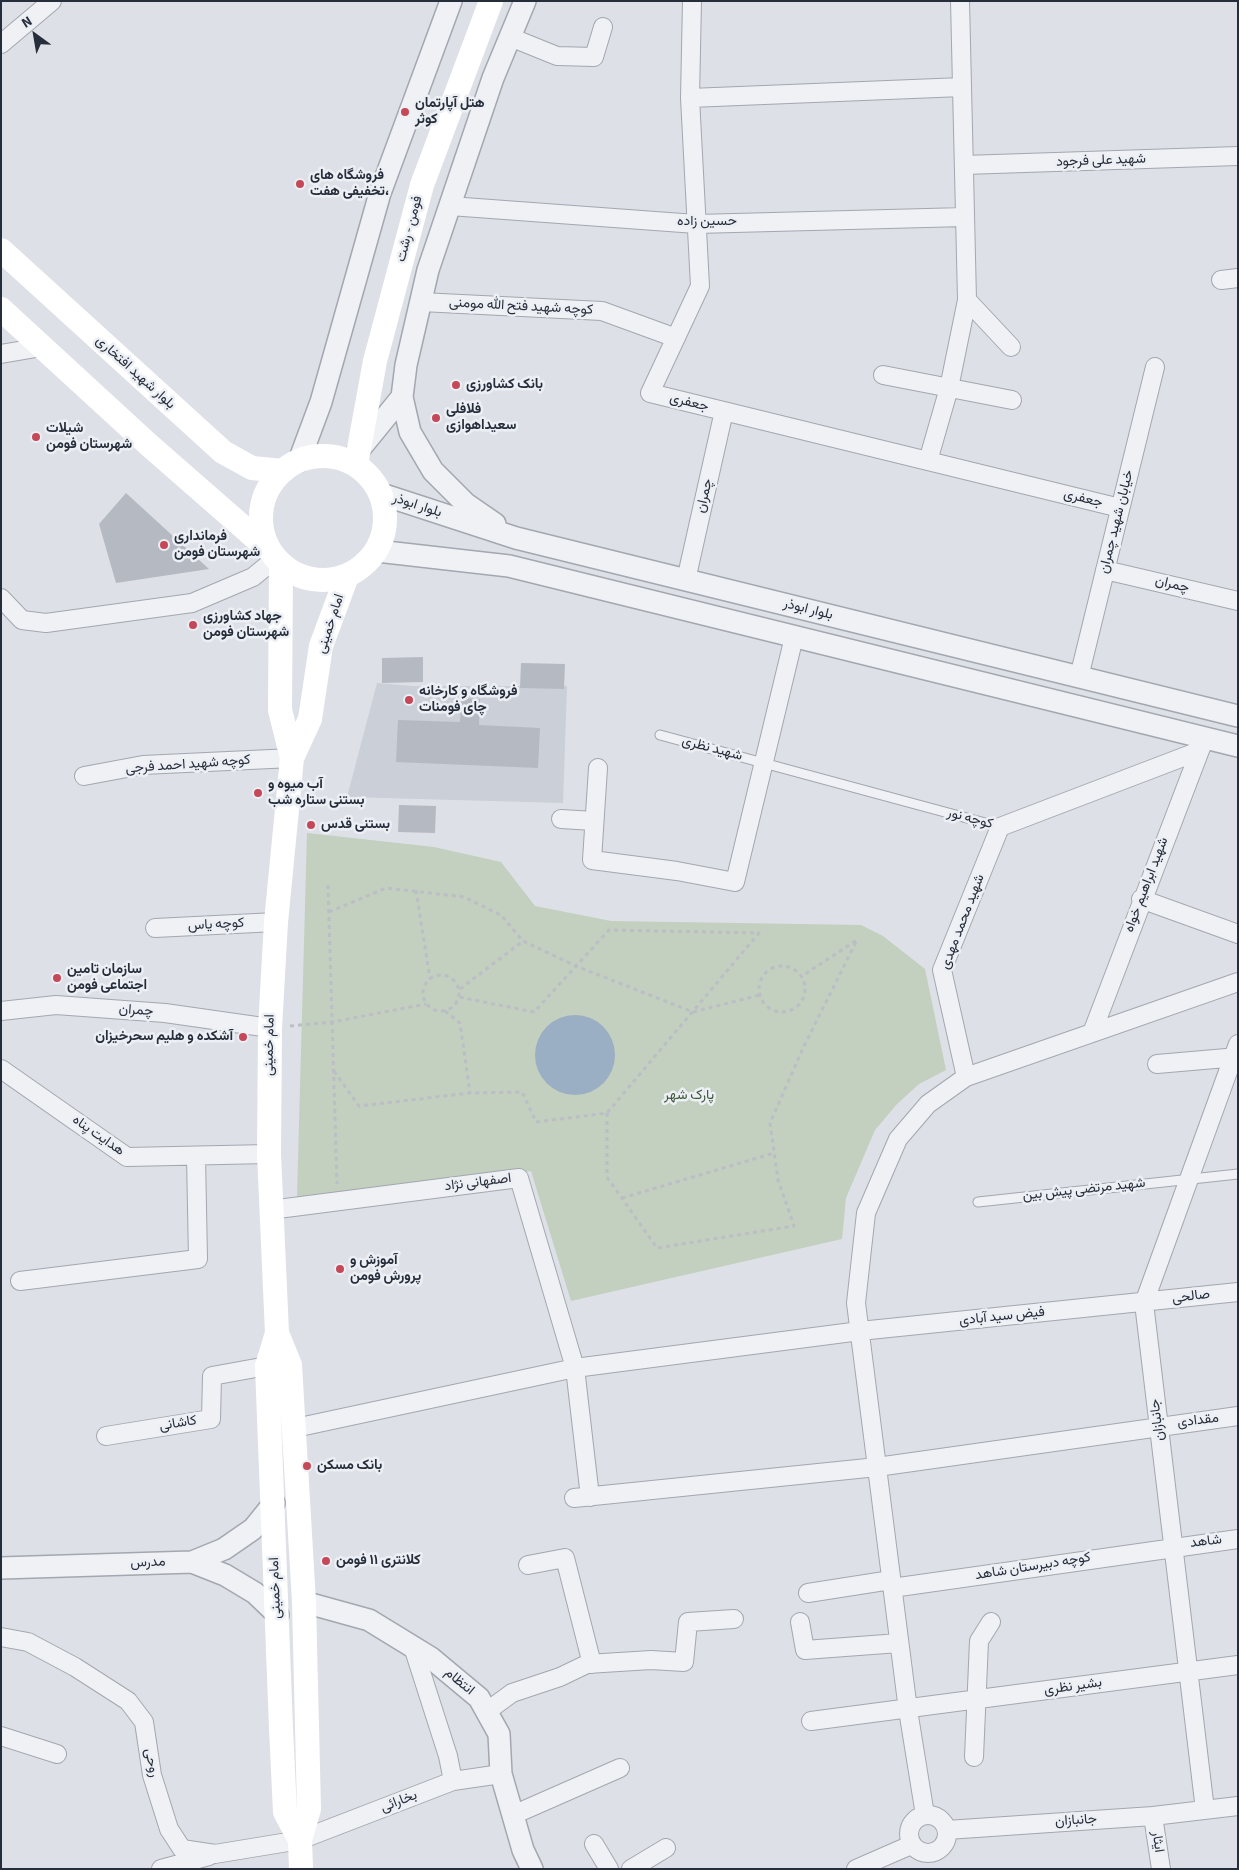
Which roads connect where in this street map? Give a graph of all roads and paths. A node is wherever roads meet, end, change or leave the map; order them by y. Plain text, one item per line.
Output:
1 (52, 1) edge
2 (451, 1) edge
3 (491, 1) edge
4 (526, 1) edge
5 (692, 1) edge
6 (960, 1) edge
7 (603, 27) dead end
8 (510, 37) junction
9 (1, 44) edge
10 (962, 87) junction
11 (690, 98) junction
12 (1238, 156) edge
13 (964, 165) junction
14 (450, 206) junction
15 (965, 216) junction
16 (696, 224) junction
17 (1, 250) edge
18 (967, 300) junction
19 (421, 302) junction
20 (1, 310) edge
21 (676, 338) junction
22 (42, 347) junction
23 (1012, 347) dead end
24 (1, 354) edge
25 (1155, 367) dead end
26 (883, 376) dead end
27 (949, 388) junction
28 (402, 397) junction
29 (1012, 400) dead end
30 (724, 411) junction
31 (357, 458) junction
32 (928, 461) junction
33 (291, 466) junction
34 (381, 494) junction
35 (1120, 508) junction
36 (516, 538) junction
37 (377, 551) junction
38 (275, 558) junction
39 (1105, 570) junction
40 (347, 576) junction
41 (686, 580) junction
42 (1, 598) edge
43 (1238, 601) edge
44 (794, 637) junction
45 (1079, 677) junction
46 (1072, 705) junction
47 (1238, 716) edge
48 (660, 735) dead end
49 (1202, 745) junction
50 (1238, 746) edge
51 (292, 758) junction
52 (763, 763) junction
53 (598, 768) dead end
54 (84, 776) dead end
55 (561, 819) dead end
56 (594, 821) junction
57 (1000, 828) junction
58 (328, 885) dead end
59 (416, 890) junction
60 (1141, 899) junction
61 (329, 912) junction
62 (276, 922) junction
63 (154, 928) dead end
64 (1238, 934) edge
65 (522, 941) junction
66 (576, 966) junction
67 (802, 976) junction
68 (430, 979) junction
69 (1238, 982) edge
70 (460, 990) junction
71 (760, 995) junction
72 (460, 997) junction
73 (426, 1004) junction
74 (1, 1011) edge
75 (445, 1011) junction
76 (692, 1012) junction
77 (332, 1022) junction
78 (270, 1028) junction
79 (1092, 1033) junction
80 (1236, 1053) edge
81 (1157, 1064) dead end
82 (1, 1069) edge
83 (334, 1071) junction
84 (966, 1077) junction
85 (470, 1093) junction
86 (607, 1113) junction
87 (774, 1153) junction
88 (269, 1154) junction
89 (196, 1156) junction
90 (1238, 1174) edge
91 (1189, 1179) junction
92 (622, 1198) junction
93 (337, 1201) junction
94 (978, 1202) dead end
95 (270, 1210) junction
96 (20, 1281) dead end
97 (1238, 1292) edge
98 (1144, 1303) junction
99 (860, 1331) junction
100 (277, 1333) junction
101 (267, 1366) junction
102 (575, 1368) junction
103 (1238, 1416) edge
104 (1159, 1426) junction
105 (295, 1428) junction
106 (106, 1436) dead end
107 (877, 1467) junction
108 (274, 1502) junction
109 (1238, 1539) edge
110 (1174, 1546) junction
111 (192, 1562) junction
112 (528, 1565) dead end
113 (1, 1568) edge
114 (892, 1584) junction
115 (808, 1593) dead end
116 (304, 1602) junction
117 (278, 1616) junction
118 (734, 1619) dead end
119 (800, 1622) dead end
120 (991, 1622) dead end
121 (1, 1637) edge
122 (899, 1643) junction
123 (413, 1647) junction
124 (592, 1664) junction
125 (1238, 1665) edge
126 (1189, 1670) junction
127 (978, 1700) junction
128 (908, 1710) junction
129 (486, 1712) junction
130 (811, 1721) dead end
131 (1, 1736) edge
132 (57, 1754) dead end
133 (974, 1757) dead end
134 (620, 1768) dead end
135 (501, 1774) junction
136 (453, 1781) junction
137 (1238, 1806) edge
138 (1206, 1810) junction
139 (513, 1815) junction
140 (925, 1815) junction
141 (1153, 1816) junction
142 (947, 1830) junction
143 (300, 1840) junction
144 (594, 1844) dead end
145 (911, 1845) junction
146 (666, 1848) dead end
147 (215, 1854) junction
148 (161, 1869) edge
149 (301, 1869) edge
150 (532, 1869) edge
151 (608, 1869) edge
152 (631, 1869) edge
153 (856, 1869) edge
154 (1160, 1869) edge

1 - 9 street
2 - 33 street
3 - 31 main road, فومن - رشت
4 - 8 street
5 - 11 street, جعفری
6 - 10 street
7 - 8 street
8 - 14 street
10 - 11 street
10 - 13 street
11 - 16 street, جعفری
12 - 13 street, شهید علی فرجود
13 - 15 street
14 - 16 street, حسین زاده
14 - 19 street
15 - 16 street, حسین زاده
15 - 18 street
16 - 21 street, جعفری
17 - 33 main road, بلوار شهید افتخاری
18 - 23 street
18 - 27 street
19 - 21 street, کوچه شهید فتح الله مومنی
19 - 28 street
20 - 22 main road
21 - 30 street, جعفری
22 - 24 street
22 - 38 main road
25 - 35 street, خیابان شهید چمران
26 - 27 street
27 - 29 street
27 - 32 street
28 - 31 street
28 - 36 street
30 - 32 street, جعفری
30 - 41 street, چمران
31 - 33 main road
31 - 34 main road
32 - 35 street, جعفری
33 - 38 main road
34 - 36 street, بلوار ابوذر
34 - 37 main road
35 - 39 street, خیابان شهید چمران
36 - 41 street, بلوار ابوذر
37 - 40 main road
37 - 44 street
38 - 40 main road
38 - 42 street
38 - 51 main road, امام خمینی
39 - 43 street, چمران
39 - 45 street, خیابان شهید چمران
40 - 51 main road, امام خمینی
41 - 45 street, بلوار ابوذر
44 - 46 street
44 - 52 street
45 - 46 street
45 - 47 street, بلوار ابوذر
46 - 49 street
48 - 52 lane, شهید نظری
49 - 50 street
49 - 57 street, کوچه نور
49 - 60 street, شهید ابراهیم خواه
51 - 54 street, کوچه شهید احمد فرجی
51 - 62 main road, امام خمینی
52 - 56 street
52 - 57 lane, کوچه نور
53 - 56 street
55 - 56 street
57 - 84 street, شهید محمد مهدی
58 - 61 path
59 - 61 path
59 - 65 path
59 - 68 path
60 - 64 street
60 - 79 street, شهید ابراهیم خواه
61 - 77 path
62 - 63 street, کوچه یاس
62 - 78 main road, امام خمینی
65 - 66 path
65 - 70 path
66 - 72 path
66 - 76 path
66 - 76 path
67 - 71 path
67 - 71 path
67 - 87 path
68 - 70 path
68 - 73 path
69 - 79 street
70 - 72 path
71 - 76 path
72 - 75 path
73 - 75 path
73 - 77 path
74 - 78 street, چمران
75 - 85 path
76 - 86 path
77 - 78 path
77 - 83 path
78 - 88 main road, امام خمینی
79 - 84 street
80 - 81 street
80 - 91 street, جانبازان
82 - 89 street, هدایت پناه
83 - 85 path
83 - 93 path
84 - 99 street
85 - 86 path
86 - 92 path
87 - 92 path
87 - 92 path
88 - 89 street, هدایت پناه
88 - 95 main road, امام خمینی
89 - 96 street
90 - 91 lane, شهید مرتضی پیش بین
91 - 94 lane, شهید مرتضی پیش بین
91 - 98 street, جانبازان
93 - 95 street, اصفهانی نژاد
93 - 102 street, اصفهانی نژاد
95 - 100 main road, امام خمینی
97 - 98 street, صالحی
98 - 99 street, فیض سید آبادی
98 - 104 street, جانبازان
99 - 102 street
99 - 107 street
100 - 101 main road, امام خمینی
100 - 105 main road, امام خمینی
101 - 106 street, کاشانی
101 - 108 main road, امام خمینی
102 - 105 street
102 - 107 street, مقدادی
103 - 104 street, مقدادی
104 - 107 street, مقدادی
104 - 110 street, جانبازان
105 - 116 main road, امام خمینی
107 - 114 street
108 - 111 street, مدرس
108 - 117 main road, امام خمینی
109 - 110 street, شاهد
110 - 114 street, کوچه دبیرستان شاهد
110 - 126 street, جانبازان
111 - 113 street, مدرس
111 - 117 street
112 - 124 street
114 - 115 street, کوچه دبیرستان شاهد
114 - 122 street
116 - 123 street, انتظام
116 - 143 main road, امام خمینی
117 - 143 main road, امام خمینی
118 - 124 street
119 - 122 street
120 - 127 street
121 - 147 street, روحی
122 - 128 street
123 - 129 street, انتظام
123 - 136 street
124 - 129 street
125 - 126 street, بشیر نظری
126 - 127 street, بشیر نظری
126 - 138 street, جانبازان
127 - 128 street, بشیر نظری
127 - 133 street
128 - 130 street, بشیر نظری
128 - 140 street
129 - 135 street, انتظام
131 - 132 street
134 - 139 street
135 - 136 street, بخارائی
135 - 139 street, انتظام
136 - 143 street, بخارائی
137 - 138 street, جانبازان
138 - 141 street, جانبازان
139 - 150 street, انتظام
140 - 142 street
140 - 145 street
141 - 142 street, جانبازان
141 - 154 street, ایثار
142 - 145 street
143 - 147 street, روحی
143 - 149 main road, امام خمینی
144 - 151 street
145 - 153 street
146 - 152 street
147 - 148 street

